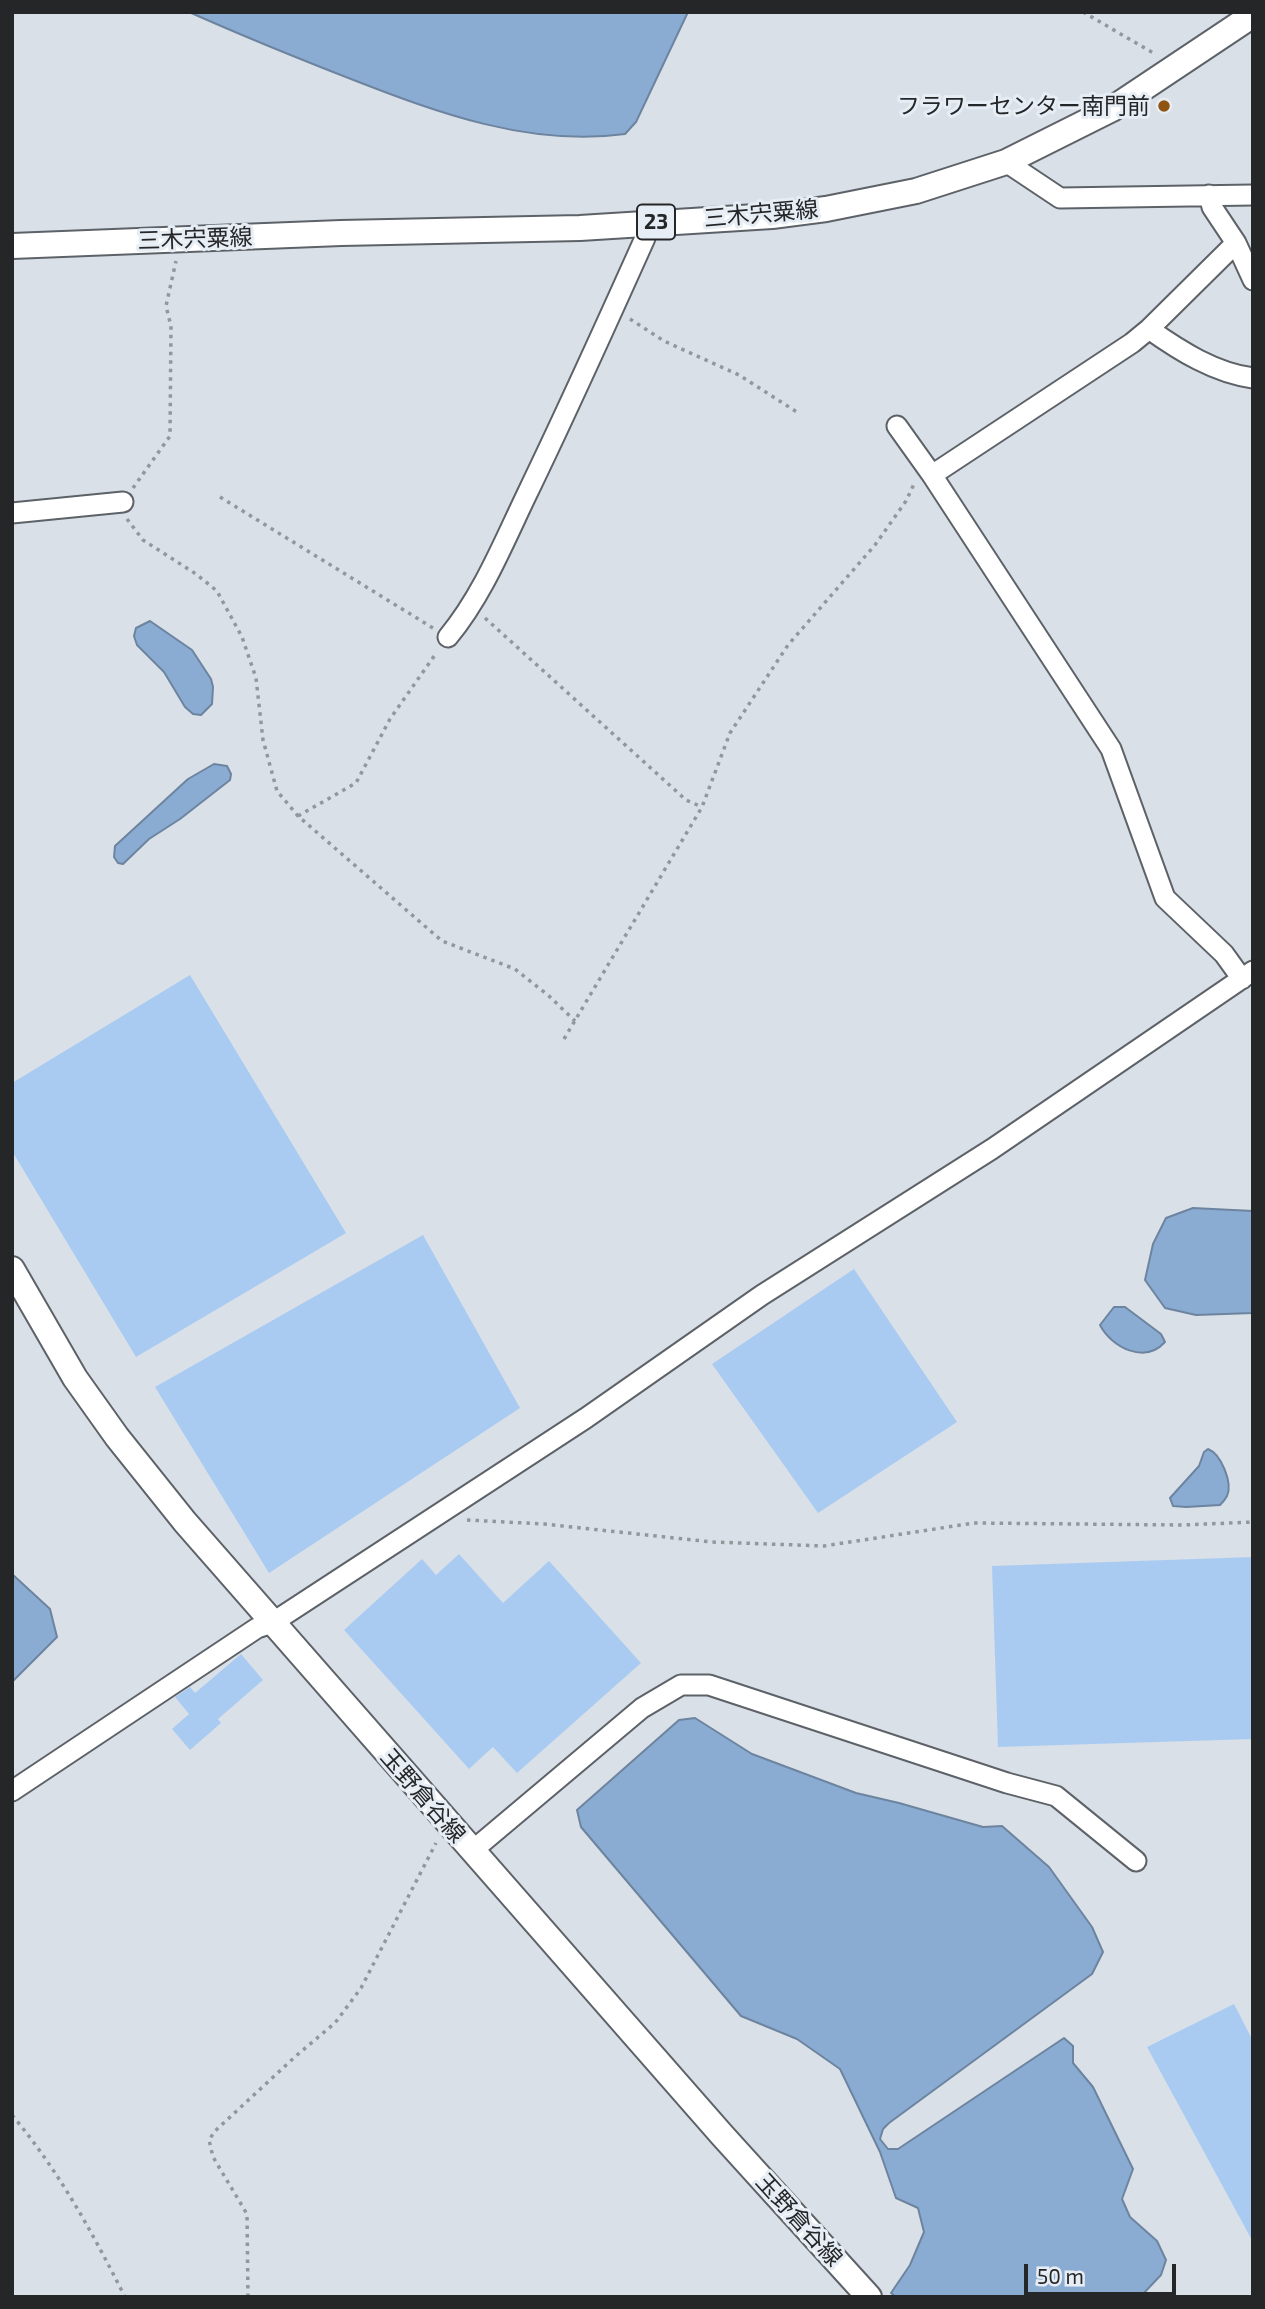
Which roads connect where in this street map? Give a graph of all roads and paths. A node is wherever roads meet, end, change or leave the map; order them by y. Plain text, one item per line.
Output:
1 (1083, 12) edge
2 (1253, 15) edge
3 (1175, 65) junction
4 (1006, 162) junction
5 (1209, 195) junction
6 (1253, 195) edge
7 (643, 223) junction
8 (173, 239) junction
9 (1236, 243) junction
10 (12, 246) edge
11 (1253, 280) edge
12 (614, 308) junction
13 (1149, 329) junction
14 (1253, 378) edge
15 (800, 414) dead end
16 (898, 426) dead end
17 (932, 475) junction
18 (220, 497) dead end
19 (123, 502) junction
20 (12, 513) edge
21 (470, 606) junction
22 (448, 637) junction
23 (702, 807) junction
24 (298, 816) junction
25 (1247, 975) edge
26 (575, 1021) junction
27 (564, 1039) dead end
28 (12, 1269) edge
29 (451, 1506) junction
30 (1253, 1522) edge
31 (272, 1623) junction
32 (12, 1791) edge
33 (447, 1823) junction
34 (472, 1851) junction
35 (1136, 1861) dead end
36 (12, 2115) edge
37 (125, 2297) edge
38 (248, 2297) edge
39 (869, 2297) edge

1 - 3 path
2 - 3 main road, 三木宍粟線 / 23
3 - 4 main road, 三木宍粟線 / 23
4 - 5 street
4 - 7 main road, 三木宍粟線 / 23
5 - 6 street
5 - 9 street
7 - 8 main road, 三木宍粟線 / 23
7 - 12 street
8 - 10 main road, 三木宍粟線 / 23
8 - 19 path
9 - 11 street
9 - 13 street
12 - 15 path
12 - 21 street
13 - 14 street
13 - 17 street
16 - 17 street
17 - 23 path
17 - 25 street
18 - 22 path
19 - 20 street
19 - 24 path
21 - 22 street
21 - 23 path
22 - 24 path
23 - 26 path
24 - 26 path
25 - 29 street
26 - 27 path
28 - 31 main road, 玉野倉谷線
29 - 30 path
29 - 31 street
31 - 32 street
31 - 33 main road, 玉野倉谷線
33 - 34 main road, 玉野倉谷線
33 - 38 path
34 - 35 street
34 - 39 main road, 玉野倉谷線
36 - 37 path

